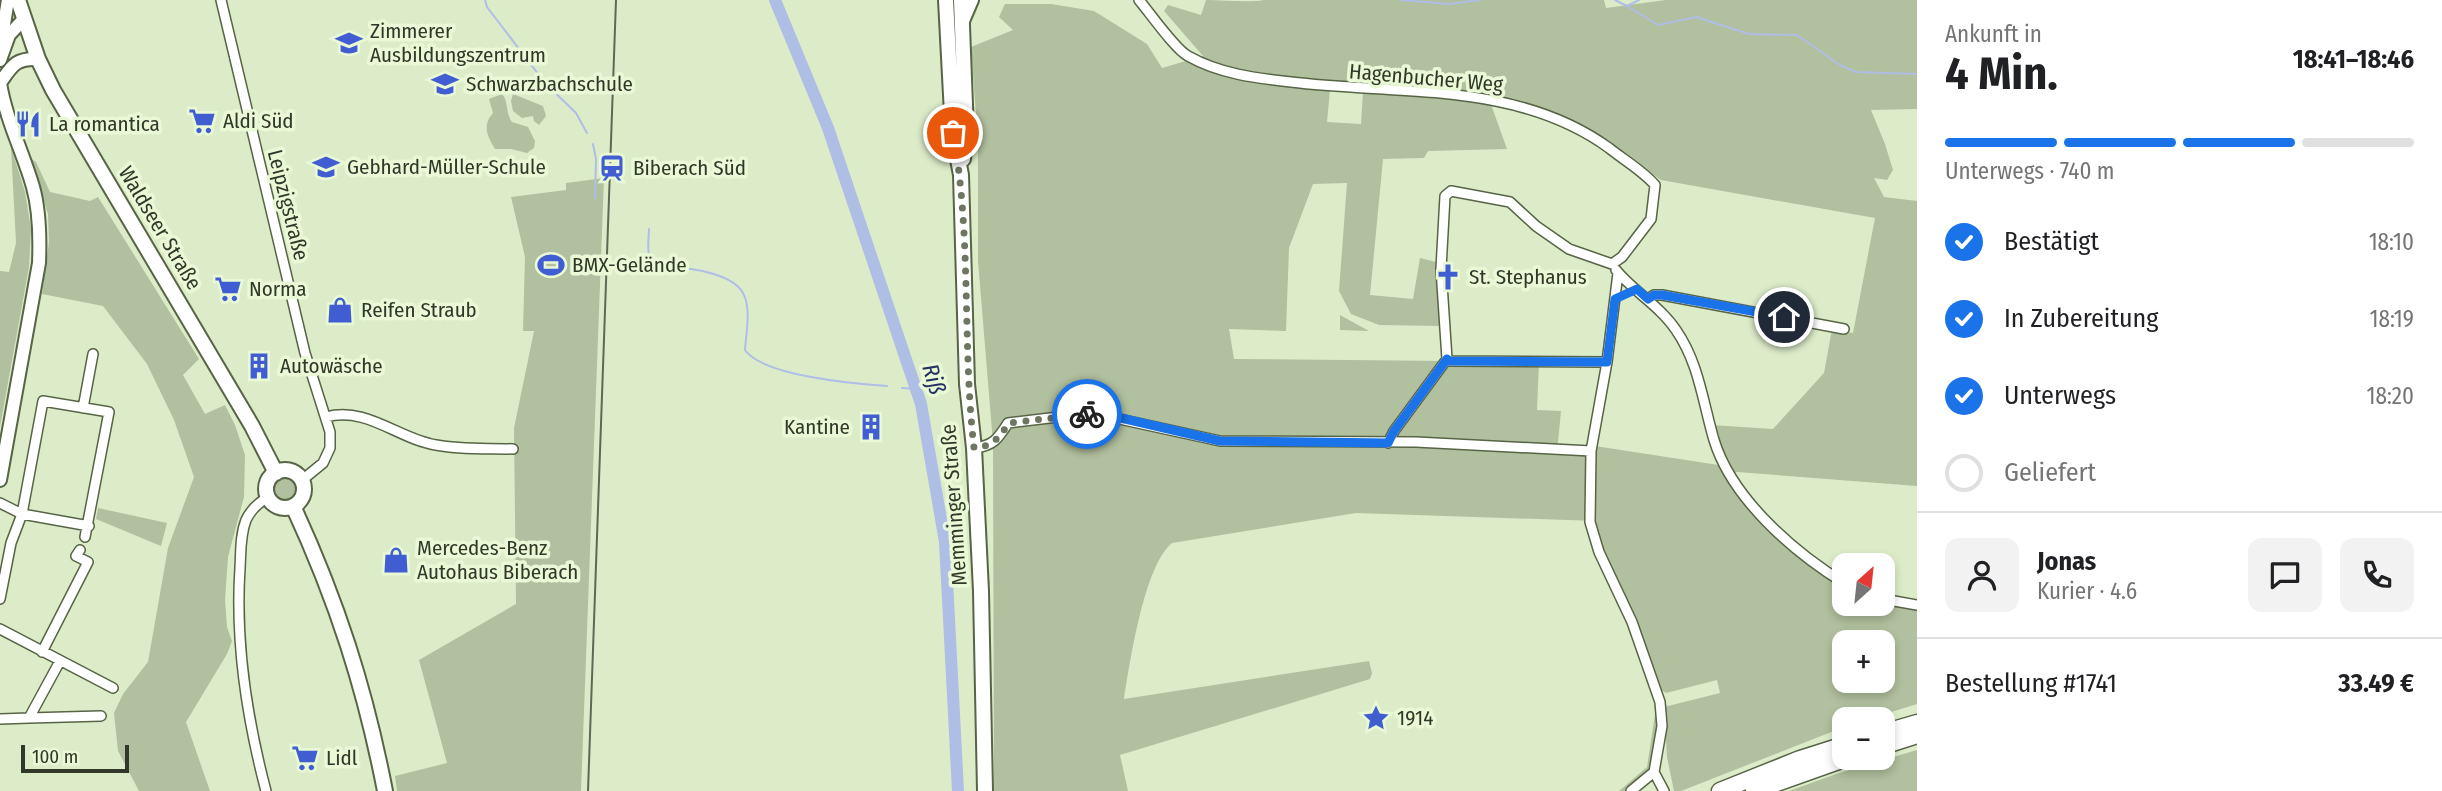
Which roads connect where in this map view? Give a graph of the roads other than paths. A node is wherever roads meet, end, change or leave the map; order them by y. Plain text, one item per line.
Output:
1 (8, 0) edge
2 (221, 0) edge
3 (946, 0) edge
4 (961, 0) edge
5 (972, 0) edge
6 (1139, 0) edge
7 (21, 11) edge
8 (962, 21) junction
9 (1, 42) edge
10 (0, 48) edge
11 (38, 60) junction
12 (0, 61) edge
13 (0, 83) edge
14 (0, 89) edge
15 (961, 174) junction
16 (1615, 268) junction
17 (1637, 289) junction
18 (1615, 299) junction
19 (1648, 299) junction
20 (1844, 329) dead end
21 (93, 354) dead end
22 (1447, 359) junction
23 (1607, 362) junction
24 (83, 408) junction
25 (326, 417) junction
26 (1388, 443) junction
27 (974, 448) junction
28 (513, 449) dead end
29 (1591, 451) junction
30 (276, 473) junction
31 (0, 480) edge
32 (301, 481) junction
33 (268, 497) junction
34 (0, 503) edge
35 (293, 506) junction
36 (22, 514) junction
37 (89, 526) junction
38 (85, 537) dead end
39 (80, 550) dead end
40 (1832, 575) edge
41 (0, 599) edge
42 (1895, 601) edge
43 (1917, 605) edge
44 (0, 629) edge
45 (42, 652) junction
46 (60, 661) junction
47 (113, 688) dead end
48 (101, 716) dead end
49 (29, 718) junction
50 (0, 719) edge
51 (1917, 723) edge
52 (1895, 729) edge
53 (1917, 735) edge
54 (1895, 742) edge
55 (1832, 749) edge
56 (1832, 763) edge
57 (1654, 772) junction
58 (266, 791) edge
59 (385, 791) edge
60 (985, 791) edge
61 (1631, 791) edge
62 (1664, 791) edge
63 (1720, 791) edge
64 (1754, 791) edge

1 - 9 street
2 - 25 street, Leipzigstraße
3 - 15 main road, Memminger Straße
4 - 8 main road, Memminger Straße
5 - 8 street
6 - 16 street, Hagenbucher Weg
7 - 9 street
7 - 11 main road, Waldseer Straße
7 - 12 street
8 - 15 main road, Memminger Straße
9 - 10 street
11 - 13 street
11 - 30 main road, Waldseer Straße
13 - 14 street
14 - 31 street
15 - 27 main road, Memminger Straße
16 - 17 street
16 - 18 street
16 - 22 street
17 - 18 street
17 - 19 street
18 - 23 street
19 - 20 street
19 - 40 street
21 - 24 street
22 - 23 street
22 - 26 street
23 - 29 street
24 - 36 street
24 - 37 street
25 - 28 street
25 - 32 street, Leipzigstraße
26 - 27 street
26 - 29 street
27 - 60 main road, Memminger Straße
29 - 57 street
30 - 32 main road
30 - 33 main road
32 - 35 main road
33 - 35 main road
33 - 58 street
34 - 36 street
35 - 59 main road
36 - 37 street
36 - 41 street
37 - 38 street
39 - 45 street
42 - 43 street
44 - 45 street
45 - 46 street
46 - 47 street
46 - 49 street
48 - 49 street
49 - 50 street
51 - 52 highway
53 - 54 highway
55 - 63 highway
56 - 64 highway
57 - 61 street
57 - 62 street

